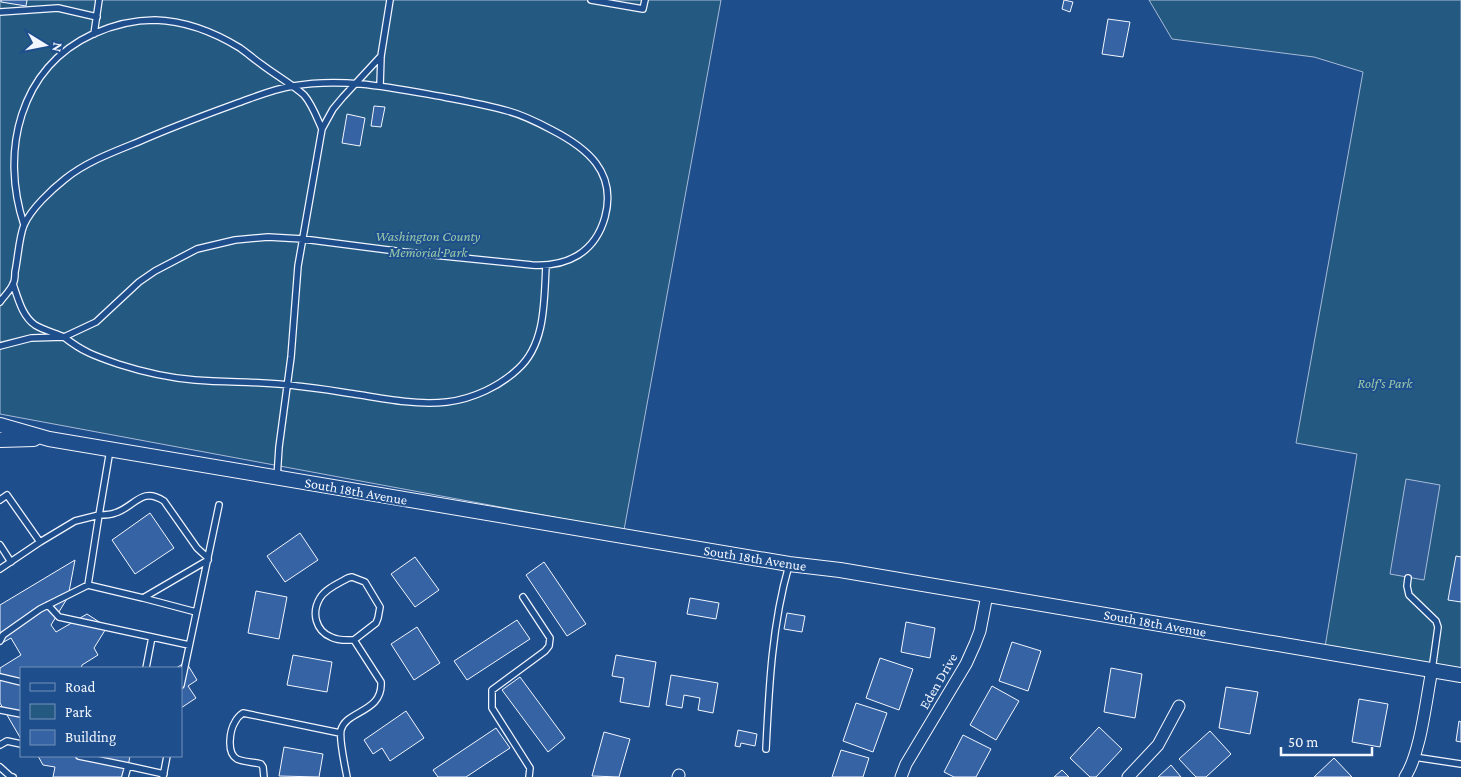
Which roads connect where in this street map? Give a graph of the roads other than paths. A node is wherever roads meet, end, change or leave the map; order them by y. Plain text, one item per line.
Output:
1 (100, 0) edge
2 (390, 0) edge
3 (591, 0) edge
4 (645, 0) edge
5 (0, 12) edge
6 (97, 17) junction
7 (94, 34) junction
8 (381, 56) junction
9 (356, 83) junction
10 (291, 86) junction
11 (380, 86) junction
12 (322, 128) junction
13 (24, 225) junction
14 (303, 239) junction
15 (546, 266) junction
16 (13, 284) junction
17 (0, 302) edge
18 (64, 337) junction
19 (0, 346) edge
20 (287, 384) junction
21 (0, 425) edge
22 (49, 439) junction
23 (0, 440) edge
24 (110, 449) junction
25 (277, 478) junction
26 (0, 500) edge
27 (219, 505) dead end
28 (99, 515) junction
29 (40, 542) junction
30 (0, 545) edge
31 (208, 559) junction
32 (11, 562) junction
33 (789, 564) junction
34 (0, 569) edge
35 (1408, 578) dead end
36 (88, 585) junction
37 (987, 595) junction
38 (523, 596) dead end
39 (143, 598) junction
40 (48, 605) junction
41 (196, 612) junction
42 (152, 637) junction
43 (354, 640) junction
44 (0, 641) edge
45 (190, 645) junction
46 (146, 667) edge
47 (1432, 670) junction
48 (1461, 675) edge
49 (0, 677) edge
50 (182, 681) edge
51 (20, 682) edge
52 (1179, 706) dead end
53 (0, 710) edge
54 (20, 714) edge
55 (340, 733) junction
56 (20, 744) edge
57 (0, 745) edge
58 (766, 749) dead end
59 (84, 757) edge
60 (167, 757) edge
61 (1414, 757) junction
62 (1461, 764) edge
63 (0, 766) edge
64 (128, 766) junction
65 (163, 776) edge
66 (11, 777) edge
67 (125, 777) edge
68 (264, 777) edge
69 (347, 777) edge
70 (529, 777) edge
71 (900, 777) edge
72 (1128, 777) edge
73 (1405, 777) edge

1 - 6 lane
2 - 8 lane
3 - 4 lane
5 - 6 lane
6 - 7 lane
7 - 10 lane
7 - 13 lane
8 - 9 lane
8 - 11 lane
9 - 10 lane
9 - 11 lane
9 - 12 lane
10 - 12 lane
10 - 13 lane
11 - 15 lane
12 - 14 lane
13 - 16 lane
14 - 15 lane
14 - 18 lane
14 - 20 lane
15 - 20 lane
16 - 17 lane
16 - 18 lane
18 - 19 lane
18 - 20 lane
20 - 25 lane
21 - 22 street, South 18th Avenue
22 - 23 street, South 18th Avenue
22 - 24 street, South 18th Avenue
24 - 25 street, South 18th Avenue
24 - 28 lane
25 - 33 street, South 18th Avenue
26 - 29 lane
27 - 31 lane
28 - 29 lane
28 - 31 lane
28 - 36 lane
29 - 32 lane
30 - 32 lane
31 - 39 lane
31 - 41 lane
32 - 34 lane
33 - 37 street, South 18th Avenue
33 - 58 lane
35 - 47 lane
36 - 39 lane
36 - 40 lane
37 - 47 street, South 18th Avenue
37 - 71 street, Eden Drive
38 - 70 lane
39 - 41 lane
40 - 42 lane
40 - 44 lane
41 - 45 lane
42 - 45 lane
42 - 46 lane
43 - 43 lane
43 - 55 lane
45 - 50 lane
47 - 48 street, South 18th Avenue
47 - 61 street
49 - 51 lane
52 - 72 street
53 - 54 lane
55 - 68 lane
55 - 69 lane
56 - 57 lane
59 - 64 lane
60 - 65 lane
61 - 62 lane
61 - 73 street
63 - 66 lane
64 - 65 lane
64 - 67 lane

